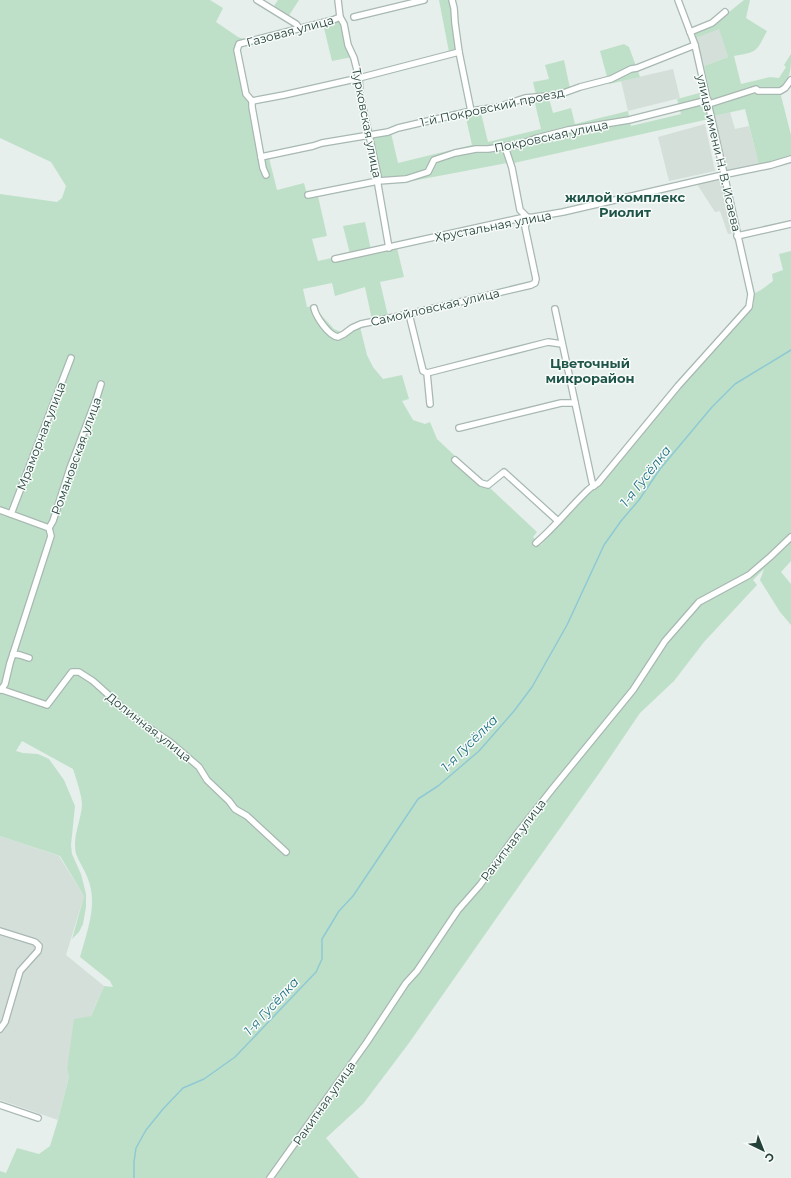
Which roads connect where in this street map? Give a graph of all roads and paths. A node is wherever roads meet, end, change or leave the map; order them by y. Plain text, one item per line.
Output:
1 (257, 0) edge
2 (338, 0) edge
3 (424, 0) edge
4 (452, 0) edge
5 (678, 0) edge
6 (725, 12) dead end
7 (340, 17) junction
8 (354, 17) dead end
9 (299, 28) junction
10 (690, 32) junction
11 (695, 45) junction
12 (459, 52) junction
13 (359, 78) junction
14 (791, 80) edge
15 (252, 101) junction
16 (708, 102) junction
17 (472, 111) junction
18 (369, 136) junction
19 (506, 148) junction
20 (261, 157) junction
21 (791, 159) edge
22 (266, 175) dead end
23 (724, 175) junction
24 (378, 181) junction
25 (308, 196) dead end
26 (528, 218) junction
27 (791, 224) edge
28 (737, 236) junction
29 (389, 248) junction
30 (335, 259) dead end
31 (314, 308) dead end
32 (555, 309) dead end
33 (409, 314) junction
34 (562, 344) junction
35 (71, 358) dead end
36 (427, 373) junction
37 (101, 384) dead end
38 (575, 403) junction
39 (430, 404) dead end
40 (459, 428) dead end
41 (455, 460) dead end
42 (594, 486) junction
43 (0, 510) edge
44 (11, 514) junction
45 (558, 521) junction
46 (49, 528) junction
47 (791, 537) edge
48 (536, 543) dead end
49 (13, 654) junction
50 (29, 658) dead end
51 (1, 689) edge
52 (286, 852) dead end
53 (0, 931) edge
54 (0, 1029) edge
55 (0, 1105) edge
56 (38, 1118) dead end
57 (270, 1178) edge

1 - 9 street
2 - 7 street, Турковская улица
3 - 8 street
4 - 12 street
5 - 10 street, улица имени Н. В. Исаева
6 - 10 street
7 - 9 street, Газовая улица
7 - 13 street, Турковская улица
9 - 15 street, Газовая улица
10 - 11 street, улица имени Н. В. Исаева
11 - 16 street, улица имени Н. В. Исаева
11 - 17 street, 1-й Покровский проезд
12 - 13 street
12 - 17 street
13 - 15 street
13 - 18 street, Турковская улица
14 - 16 street, Покровская улица
15 - 20 street
16 - 19 street, Покровская улица
16 - 23 street, улица имени Н. В. Исаева
17 - 18 street, 1-й Покровский проезд
18 - 20 street, 1-й Покровский проезд
18 - 24 street, Турковская улица
19 - 24 street, Покровская улица
19 - 26 street
20 - 22 street
21 - 23 street, Хрустальная улица
23 - 26 street, Хрустальная улица
23 - 28 street, улица имени Н. В. Исаева
24 - 25 street, Покровская улица
24 - 29 street, Турковская улица
26 - 29 street, Хрустальная улица
26 - 33 street, Самойловская улица
27 - 28 street
28 - 42 street, улица имени Н. В. Исаева
29 - 30 street, Хрустальная улица
31 - 33 street, Самойловская улица
32 - 34 street
33 - 36 street
34 - 36 street
34 - 38 street
35 - 44 street, Мраморная улица
36 - 39 street
37 - 46 street, Романовская улица
38 - 40 street
38 - 42 street
41 - 45 street
42 - 45 street
43 - 44 street
44 - 46 street
45 - 48 street
46 - 49 street, Романовская улица
47 - 57 street, Ракитная улица
49 - 50 street
49 - 51 street, Романовская улица
51 - 52 street, Долинная улица
53 - 54 street
55 - 56 street

